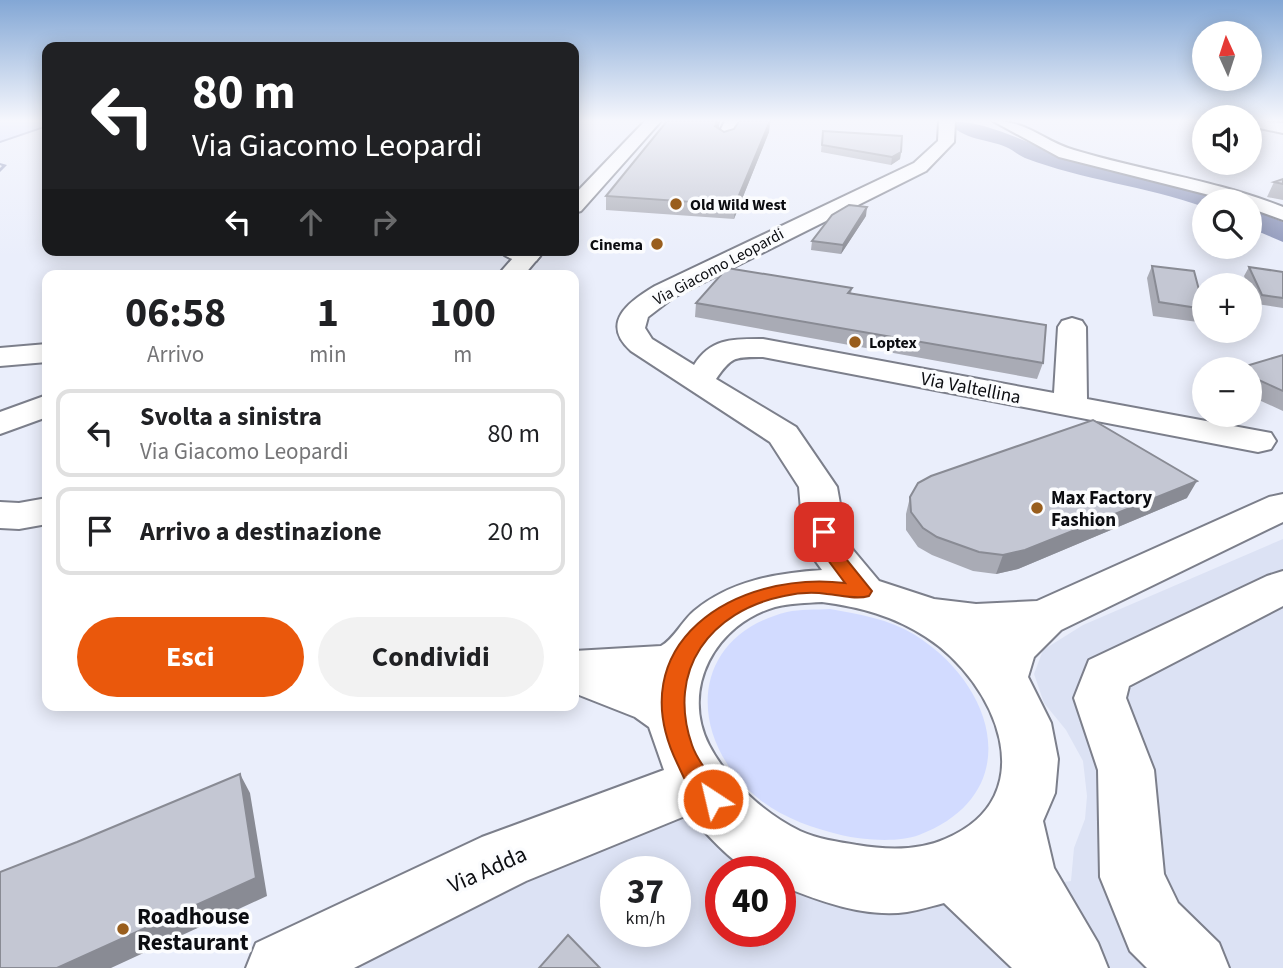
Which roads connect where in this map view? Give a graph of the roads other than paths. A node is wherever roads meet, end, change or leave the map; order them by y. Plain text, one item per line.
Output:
1 (611, 166) edge
2 (921, 166) edge
3 (1118, 166) edge
4 (1283, 189) edge
5 (579, 201) edge
6 (1283, 202) edge
7 (1283, 214) edge
8 (1072, 327) dead end
9 (42, 353) edge
10 (0, 357) edge
11 (698, 381) junction
12 (1070, 405) junction
13 (42, 406) edge
14 (42, 407) edge
15 (0, 411) edge
16 (0, 424) edge
17 (1275, 449) edge
18 (1283, 506) edge
19 (42, 512) edge
20 (0, 515) edge
21 (824, 532) junction
22 (1283, 587) edge
23 (791, 588) junction
24 (862, 591) junction
25 (928, 615) junction
26 (1044, 618) junction
27 (683, 657) junction
28 (579, 672) edge
29 (579, 674) edge
30 (1002, 678) junction
31 (673, 716) junction
32 (699, 783) junction
33 (1014, 824) junction
34 (954, 869) junction
35 (281, 968) edge
36 (1062, 968) edge
37 (1073, 968) edge
38 (1194, 968) edge

1 - 5 street
2 - 11 street, Via Giacomo Leopardi
3 - 7 street
4 - 6 street
8 - 12 street
9 - 10 street
11 - 12 street, Via Valtellina
11 - 21 street, Via Giacomo Leopardi
12 - 17 street, Via Valtellina
13 - 15 street
14 - 16 street
18 - 26 street
19 - 20 street
21 - 23 street
21 - 24 street, Via Giacomo Leopardi
22 - 38 street
23 - 24 street
23 - 27 street
24 - 25 street
25 - 26 street
25 - 30 street
26 - 30 street
27 - 28 street
27 - 31 street
29 - 31 street
30 - 33 street
31 - 32 street
32 - 34 street
32 - 35 street, Via Adda
33 - 34 street
33 - 37 street
34 - 36 street

